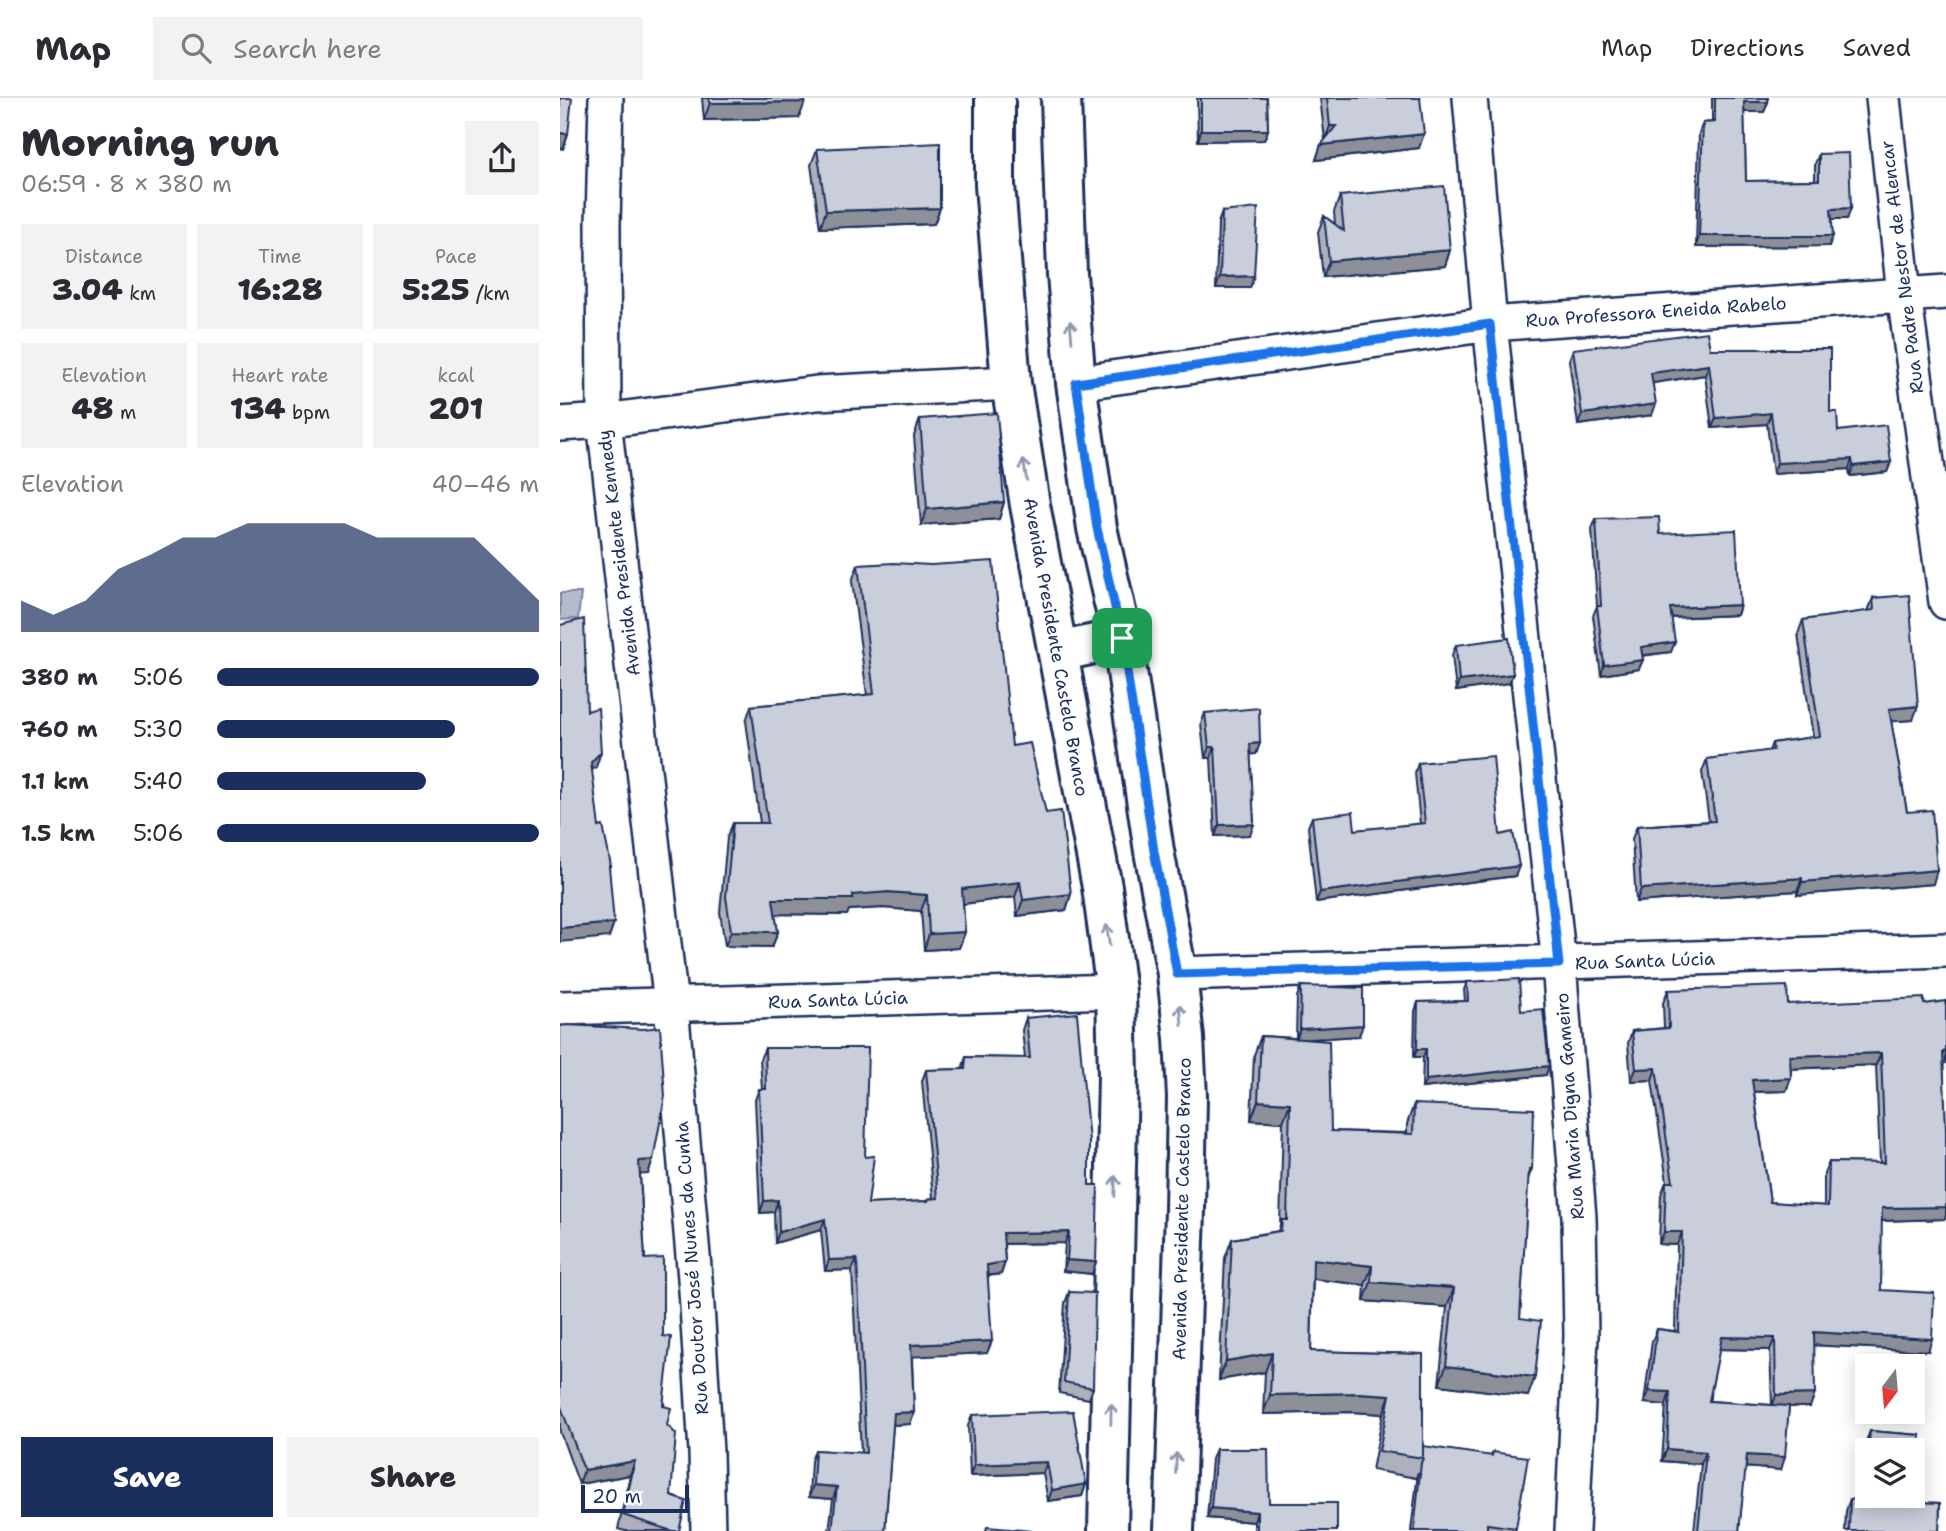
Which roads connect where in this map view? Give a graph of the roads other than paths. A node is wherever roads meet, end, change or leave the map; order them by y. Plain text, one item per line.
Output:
1 (606, 98) edge
2 (995, 98) edge
3 (1061, 98) edge
4 (1470, 98) edge
5 (1883, 98) edge
6 (1946, 292) edge
7 (1904, 295) junction
8 (1490, 324) junction
9 (1011, 383) junction
10 (1076, 383) junction
11 (604, 421) junction
12 (560, 424) edge
13 (1946, 602) edge
14 (1122, 638) junction
15 (1058, 652) junction
16 (1946, 950) edge
17 (1559, 964) junction
18 (1177, 974) junction
19 (1116, 990) junction
20 (671, 1005) junction
21 (560, 1008) edge
22 (708, 1531) edge
23 (1108, 1531) edge
24 (1174, 1531) edge
25 (1572, 1531) edge

1 - 11 street, Avenida Presidente Kennedy
2 - 9 main road, Avenida Presidente Castelo Branco
10 -> 3 main road, Avenida Presidente Castelo Branco
4 - 8 street, Rua Maria Digna Gameiro
5 - 7 street, Rua Padre Nestor de Alencar
6 - 7 street, Rua Professora Eneida Rabelo
7 - 8 street, Rua Professora Eneida Rabelo
7 - 13 street, Rua Padre Nestor de Alencar
8 - 10 street, Rua Professora Eneida Rabelo
8 - 17 street, Rua Maria Digna Gameiro
9 - 11 street
15 -> 9 main road, Avenida Presidente Castelo Branco
10 - 14 main road, Avenida Presidente Castelo Branco
11 - 12 street
11 - 20 street, Avenida Presidente Kennedy
14 - 15 main road
14 - 18 main road, Avenida Presidente Castelo Branco
19 -> 15 main road, Avenida Presidente Castelo Branco
16 - 17 street, Rua Santa Lúcia
17 - 18 street, Rua Santa Lúcia
17 - 25 street, Rua Maria Digna Gameiro
24 -> 18 main road, Avenida Presidente Castelo Branco
19 - 20 street, Rua Santa Lúcia
23 -> 19 main road, Avenida Presidente Castelo Branco
20 - 21 street, Rua Santa Lúcia
20 - 22 street, Rua Doutor José Nunes da Cunha

